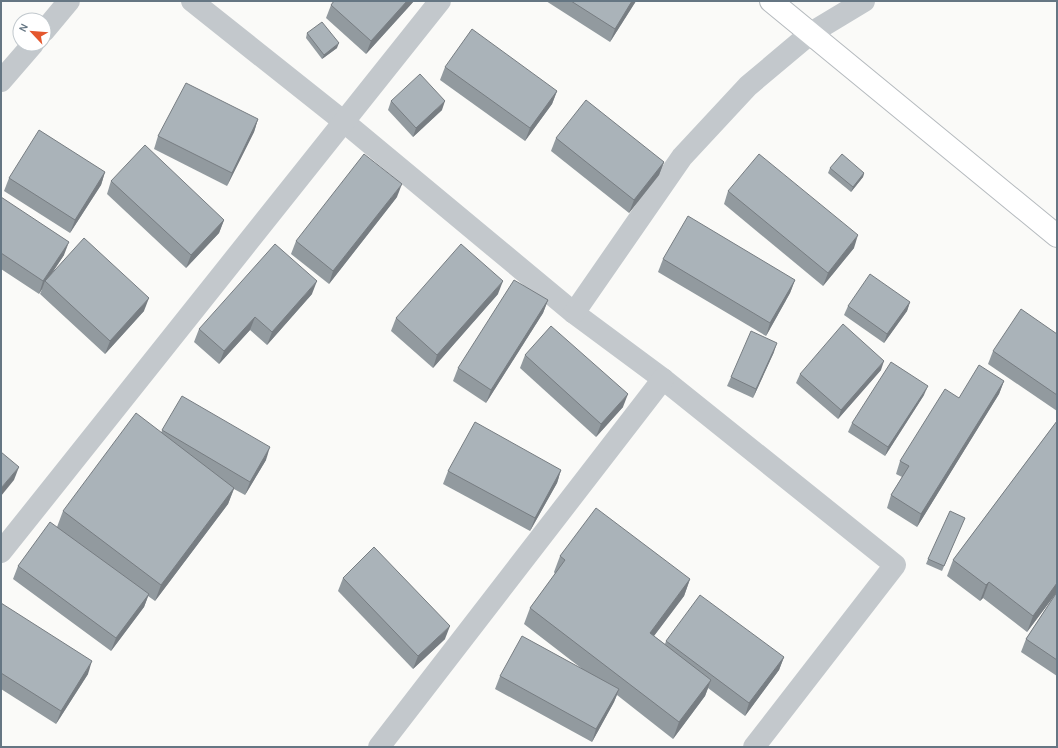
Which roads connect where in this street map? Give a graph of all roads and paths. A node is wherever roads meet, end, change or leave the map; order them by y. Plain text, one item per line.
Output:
1 (69, 1) edge
2 (192, 1) edge
3 (440, 1) edge
4 (771, 1) edge
5 (864, 1) edge
6 (52, 21) edge
7 (811, 33) junction
8 (26, 52) edge
9 (1, 81) edge
10 (343, 122) junction
11 (1057, 236) edge
12 (574, 312) junction
13 (663, 379) junction
14 (1, 552) edge
15 (379, 747) edge
16 (754, 747) edge

1 - 6 street
2 - 10 street
3 - 10 street
4 - 7 main road
5 - 7 street
7 - 11 main road
7 - 12 street
8 - 9 street
10 - 12 street
10 - 14 street
12 - 13 street
13 - 15 street
13 - 16 street

